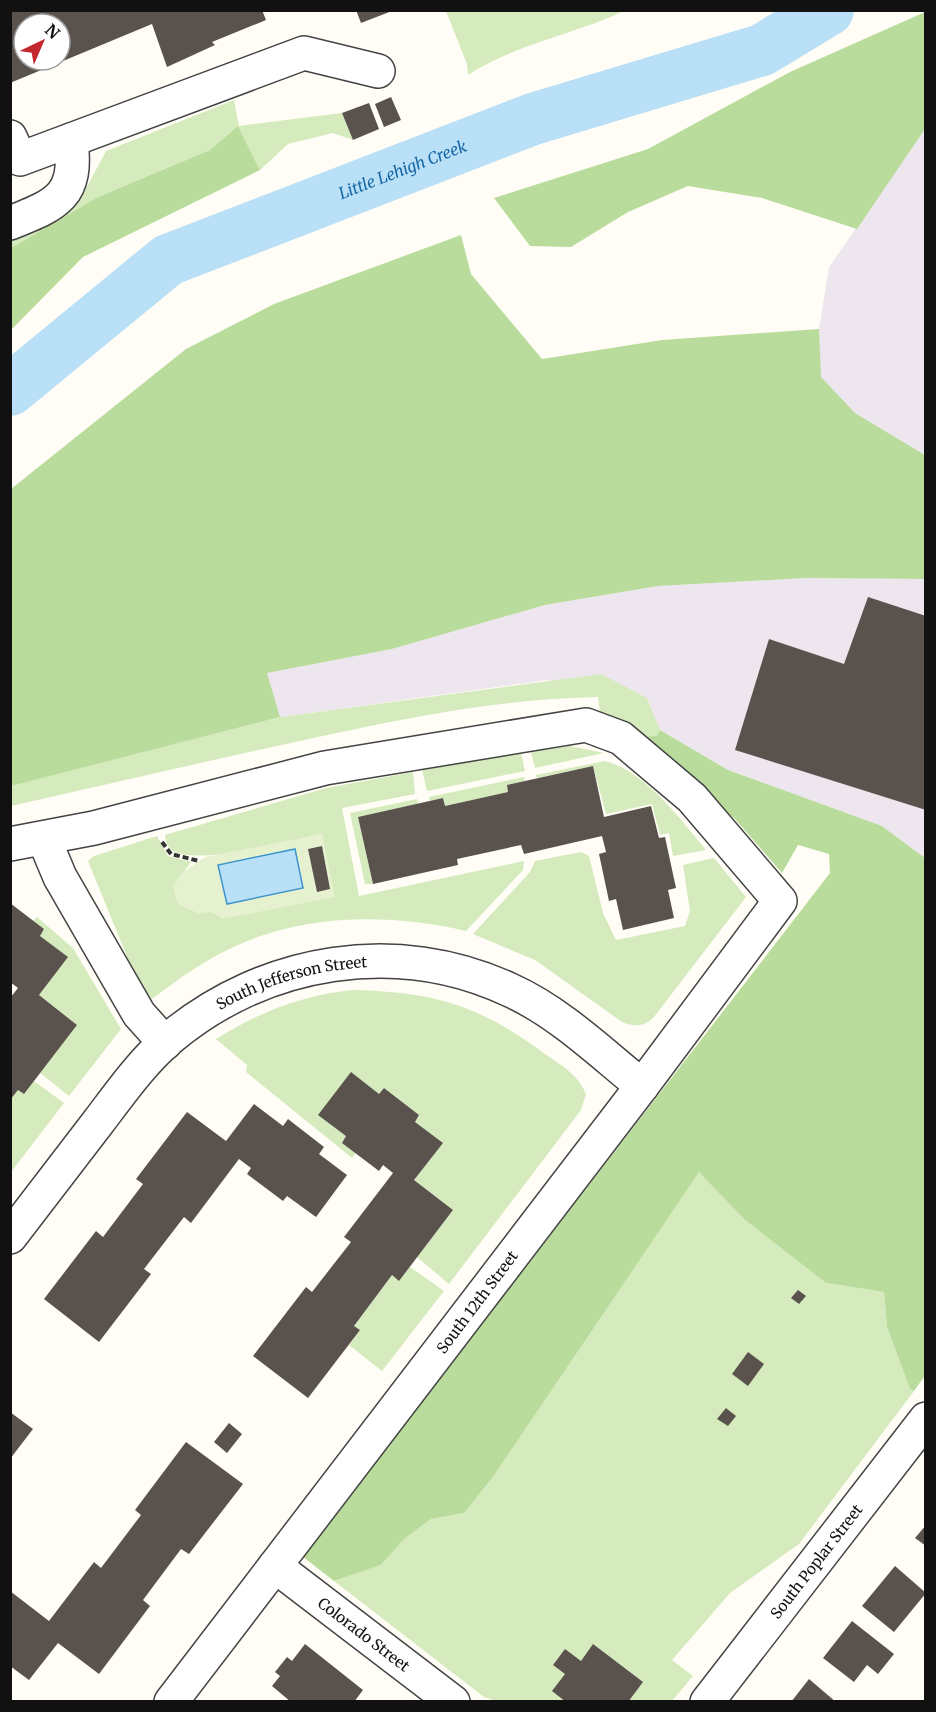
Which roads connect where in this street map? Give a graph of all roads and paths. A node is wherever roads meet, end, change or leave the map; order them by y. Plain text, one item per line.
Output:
1 (378, 71) dead end
2 (10, 137) edge
3 (70, 140) junction
4 (10, 223) edge
5 (160, 835) dead end
6 (44, 839) junction
7 (10, 844) edge
8 (198, 861) dead end
9 (165, 1043) junction
10 (642, 1086) junction
11 (10, 1236) edge
12 (926, 1419) edge
13 (275, 1566) junction
14 (442, 1698) edge
15 (171, 1701) edge
16 (707, 1701) edge

1 - 3 street
2 - 3 street
3 - 4 street
5 - 8 path
6 - 7 street
6 - 9 street
6 - 10 street, South 12th Street
9 - 10 street, South Jefferson Street
9 - 11 street, South Jefferson Street
10 - 13 street, South 12th Street
12 - 16 street, South Poplar Street
13 - 14 street, Colorado Street
13 - 15 street, South 12th Street

